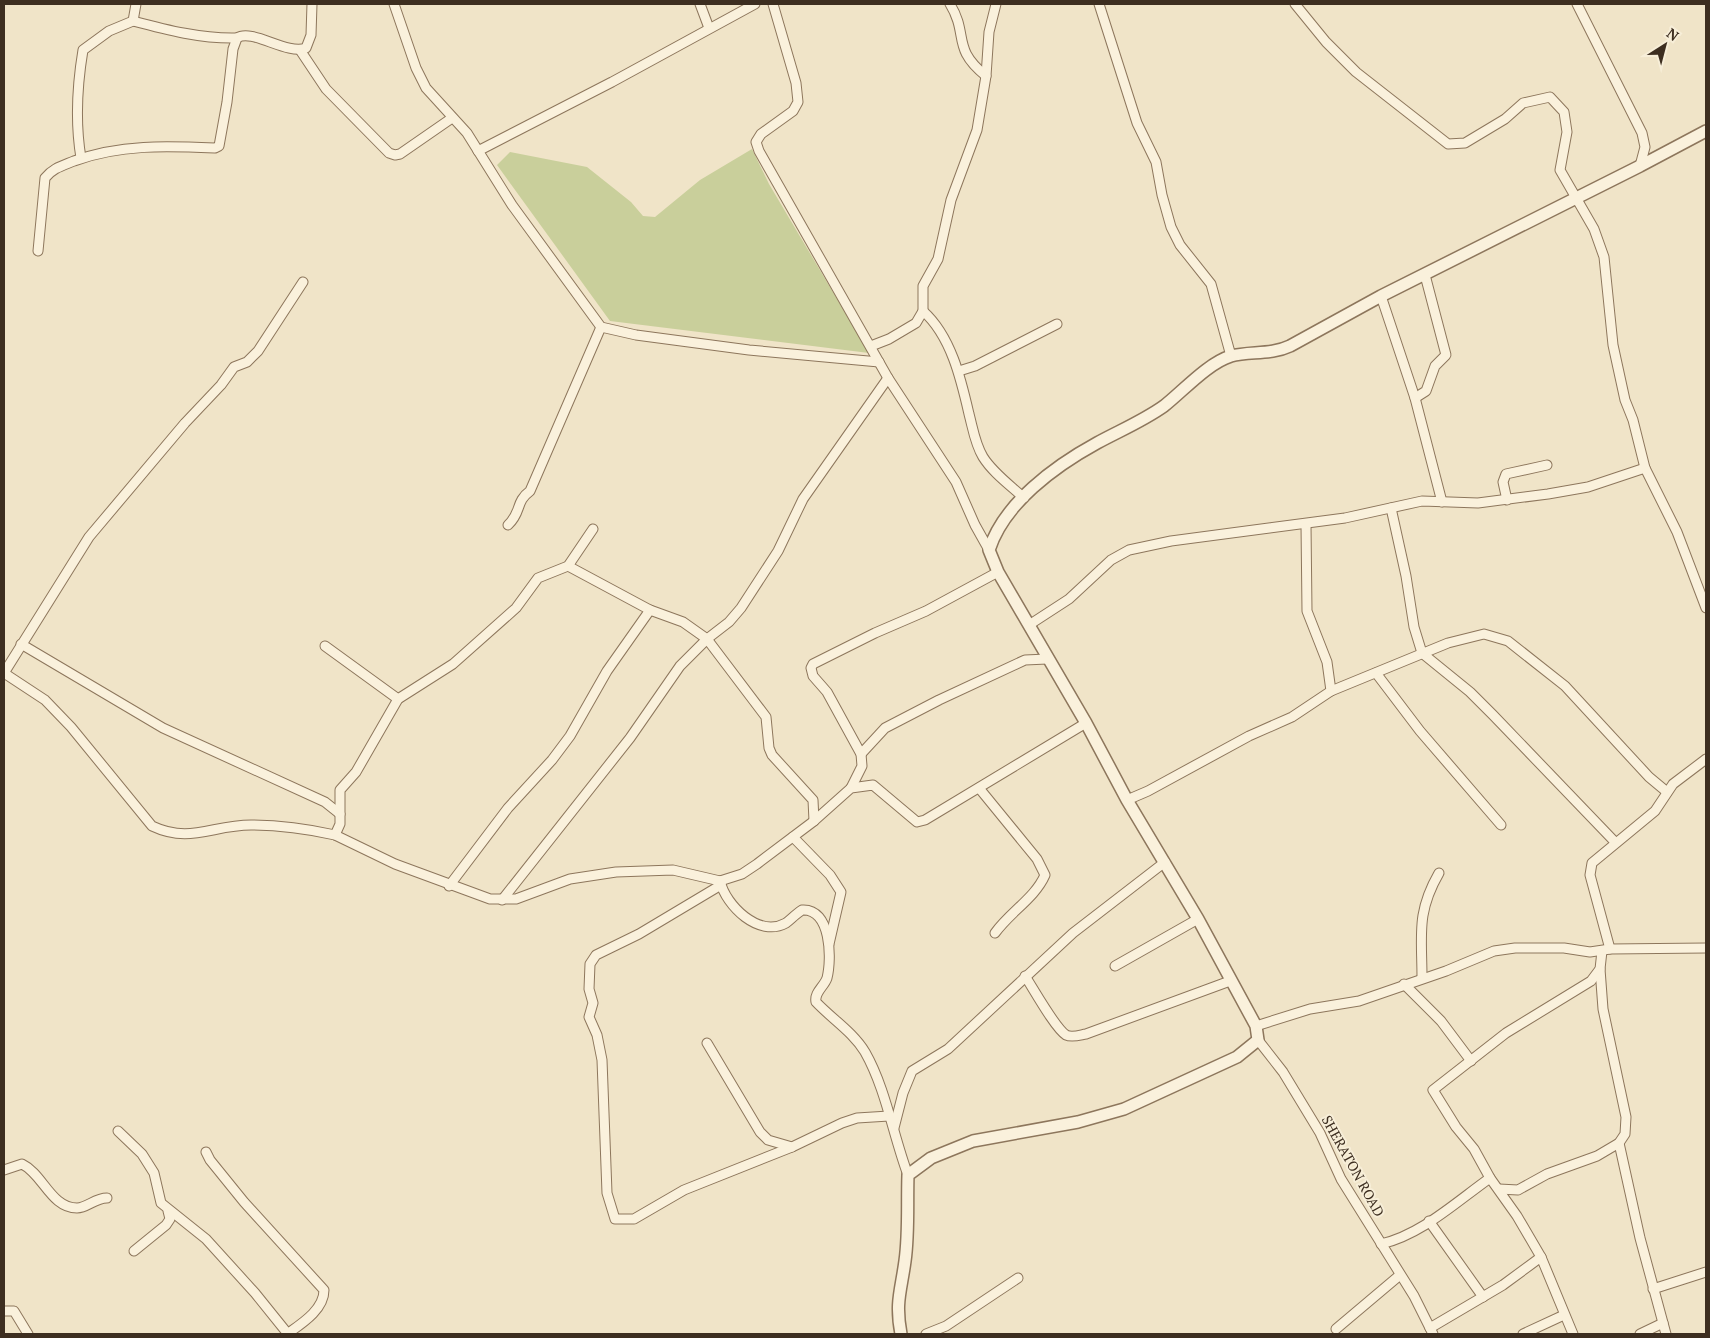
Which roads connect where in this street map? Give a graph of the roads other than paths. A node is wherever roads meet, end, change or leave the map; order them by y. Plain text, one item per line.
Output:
1 (136, 4) edge
2 (312, 4) edge
3 (394, 4) edge
4 (700, 4) edge
5 (755, 4) edge
6 (774, 4) edge
7 (950, 4) edge
8 (996, 4) edge
9 (1099, 4) edge
10 (1295, 4) edge
11 (1577, 4) edge
12 (134, 21) junction
13 (709, 28) junction
14 (237, 38) junction
15 (300, 50) junction
16 (986, 76) junction
17 (452, 118) junction
18 (1706, 130) edge
19 (1645, 141) junction
20 (478, 151) junction
21 (1661, 155) junction
22 (81, 158) junction
23 (1640, 166) junction
24 (1576, 197) junction
25 (38, 250) dead end
26 (1425, 275) junction
27 (304, 282) dead end
28 (1380, 296) junction
29 (924, 311) junction
30 (1057, 324) dead end
31 (601, 327) junction
32 (871, 346) junction
33 (1231, 356) junction
34 (879, 362) junction
35 (959, 371) junction
36 (888, 378) junction
37 (1415, 398) junction
38 (1546, 465) dead end
39 (1645, 468) junction
40 (1024, 498) junction
41 (1507, 500) junction
42 (1442, 502) junction
43 (1391, 508) junction
44 (508, 525) dead end
45 (1306, 525) junction
46 (593, 529) dead end
47 (988, 550) junction
48 (568, 566) junction
49 (998, 572) junction
50 (1706, 608) edge
51 (650, 610) junction
52 (1029, 626) junction
53 (706, 639) junction
54 (21, 644) junction
55 (325, 646) dead end
56 (1422, 653) junction
57 (1047, 659) junction
58 (4, 673) edge
59 (1376, 673) junction
60 (1331, 690) junction
61 (398, 699) junction
62 (1086, 723) junction
63 (861, 754) junction
64 (1706, 759) edge
65 (851, 788) junction
66 (979, 788) junction
67 (1667, 792) junction
68 (1127, 800) junction
69 (340, 814) junction
70 (814, 821) junction
71 (1501, 825) dead end
72 (335, 835) junction
73 (793, 837) junction
74 (1615, 842) junction
75 (1165, 862) junction
76 (1439, 873) dead end
77 (721, 883) junction
78 (449, 886) junction
79 (502, 900) junction
80 (1198, 919) junction
81 (995, 933) dead end
82 (829, 944) junction
83 (1706, 948) edge
84 (1606, 950) junction
85 (1115, 966) dead end
86 (1600, 969) junction
87 (1024, 976) junction
88 (1422, 978) junction
89 (1230, 981) junction
90 (1404, 984) junction
91 (1256, 1026) junction
92 (1258, 1040) junction
93 (707, 1043) dead end
94 (1471, 1061) junction
95 (889, 1116) junction
96 (894, 1128) junction
97 (118, 1132) dead end
98 (1619, 1143) junction
99 (792, 1147) junction
100 (206, 1152) dead end
101 (4, 1170) edge
102 (908, 1176) junction
103 (1490, 1178) junction
104 (1499, 1189) junction
105 (107, 1198) dead end
106 (168, 1211) junction
107 (1429, 1221) junction
108 (1381, 1244) junction
109 (134, 1251) dead end
110 (1541, 1256) junction
111 (1706, 1272) edge
112 (1400, 1275) junction
113 (1018, 1278) dead end
114 (1653, 1289) junction
115 (1482, 1297) junction
116 (4, 1310) edge
117 (1564, 1315) junction
118 (1663, 1323) junction
119 (1336, 1329) dead end
120 (1431, 1331) edge
121 (28, 1334) edge
122 (287, 1334) edge
123 (901, 1334) edge
124 (926, 1334) edge
125 (1523, 1334) edge
126 (1573, 1334) edge
127 (1640, 1334) edge
128 (1666, 1334) edge

1 - 12 street
2 - 15 street
3 - 17 street
4 - 13 street
5 - 13 street
6 - 32 street
7 - 16 street
8 - 16 street
9 - 33 street
10 - 24 street
11 - 19 street
12 - 14 street
12 - 22 street
13 - 20 street
14 - 15 street
14 - 22 street
15 - 17 street
16 - 29 street
17 - 20 street
18 - 21 street
19 - 21 street
19 - 23 street
20 - 31 street
21 - 23 street
22 - 25 street
23 - 24 street
24 - 26 street
24 - 39 street
26 - 28 street
26 - 37 street
27 - 54 street
28 - 33 street
28 - 37 street
29 - 32 street
29 - 35 street
30 - 35 street
31 - 34 street
31 - 44 street
32 - 34 street
33 - 40 street
34 - 36 street
35 - 40 street
36 - 47 street
36 - 53 street
37 - 42 street
38 - 41 street
39 - 41 street
39 - 50 street
40 - 47 street
41 - 42 street
42 - 43 street
43 - 45 street
43 - 56 street
45 - 52 street
45 - 60 street
46 - 48 street
47 - 49 street
48 - 51 street
48 - 61 street
49 - 52 street
49 - 63 street
51 - 53 street
51 - 78 street
52 - 57 street
53 - 70 street
53 - 79 street
54 - 58 street
54 - 69 street
55 - 61 street
56 - 59 street
56 - 67 street
56 - 74 street
57 - 62 street
57 - 63 street
58 - 72 street
59 - 60 street
59 - 71 street
60 - 68 street
61 - 69 street
62 - 66 street
62 - 68 street
63 - 65 street
64 - 67 street
65 - 66 street
65 - 70 street
66 - 81 street
67 - 74 street
68 - 75 street
69 - 72 street
70 - 73 street
72 - 78 street
73 - 77 street
73 - 82 street
74 - 84 street
75 - 80 street
75 - 87 street
76 - 88 street
77 - 79 street
77 - 82 street
77 - 99 street
78 - 79 street
80 - 85 street
80 - 89 street
82 - 95 street
83 - 84 street
84 - 86 street
84 - 88 street
86 - 94 street
86 - 98 street
87 - 89 street
87 - 96 street
88 - 90 street
89 - 91 street
90 - 91 street
90 - 94 street
91 - 92 street
92 - 102 street
92 - 108 street, SHERATON ROAD
93 - 99 street
94 - 103 street
95 - 96 street
95 - 99 street
96 - 102 street
97 - 106 street
98 - 104 street
98 - 114 street
100 - 122 street
101 - 105 street
102 - 123 street
103 - 104 street
103 - 107 street
104 - 110 street
106 - 109 street
106 - 122 street
107 - 108 street
107 - 115 street
108 - 112 street, SHERATON ROAD
110 - 115 street
110 - 117 street
111 - 114 street
112 - 119 street
112 - 120 street, SHERATON ROAD
113 - 124 street
114 - 118 street
115 - 120 street
116 - 121 street
117 - 125 street
117 - 126 street
118 - 127 street
118 - 128 street

